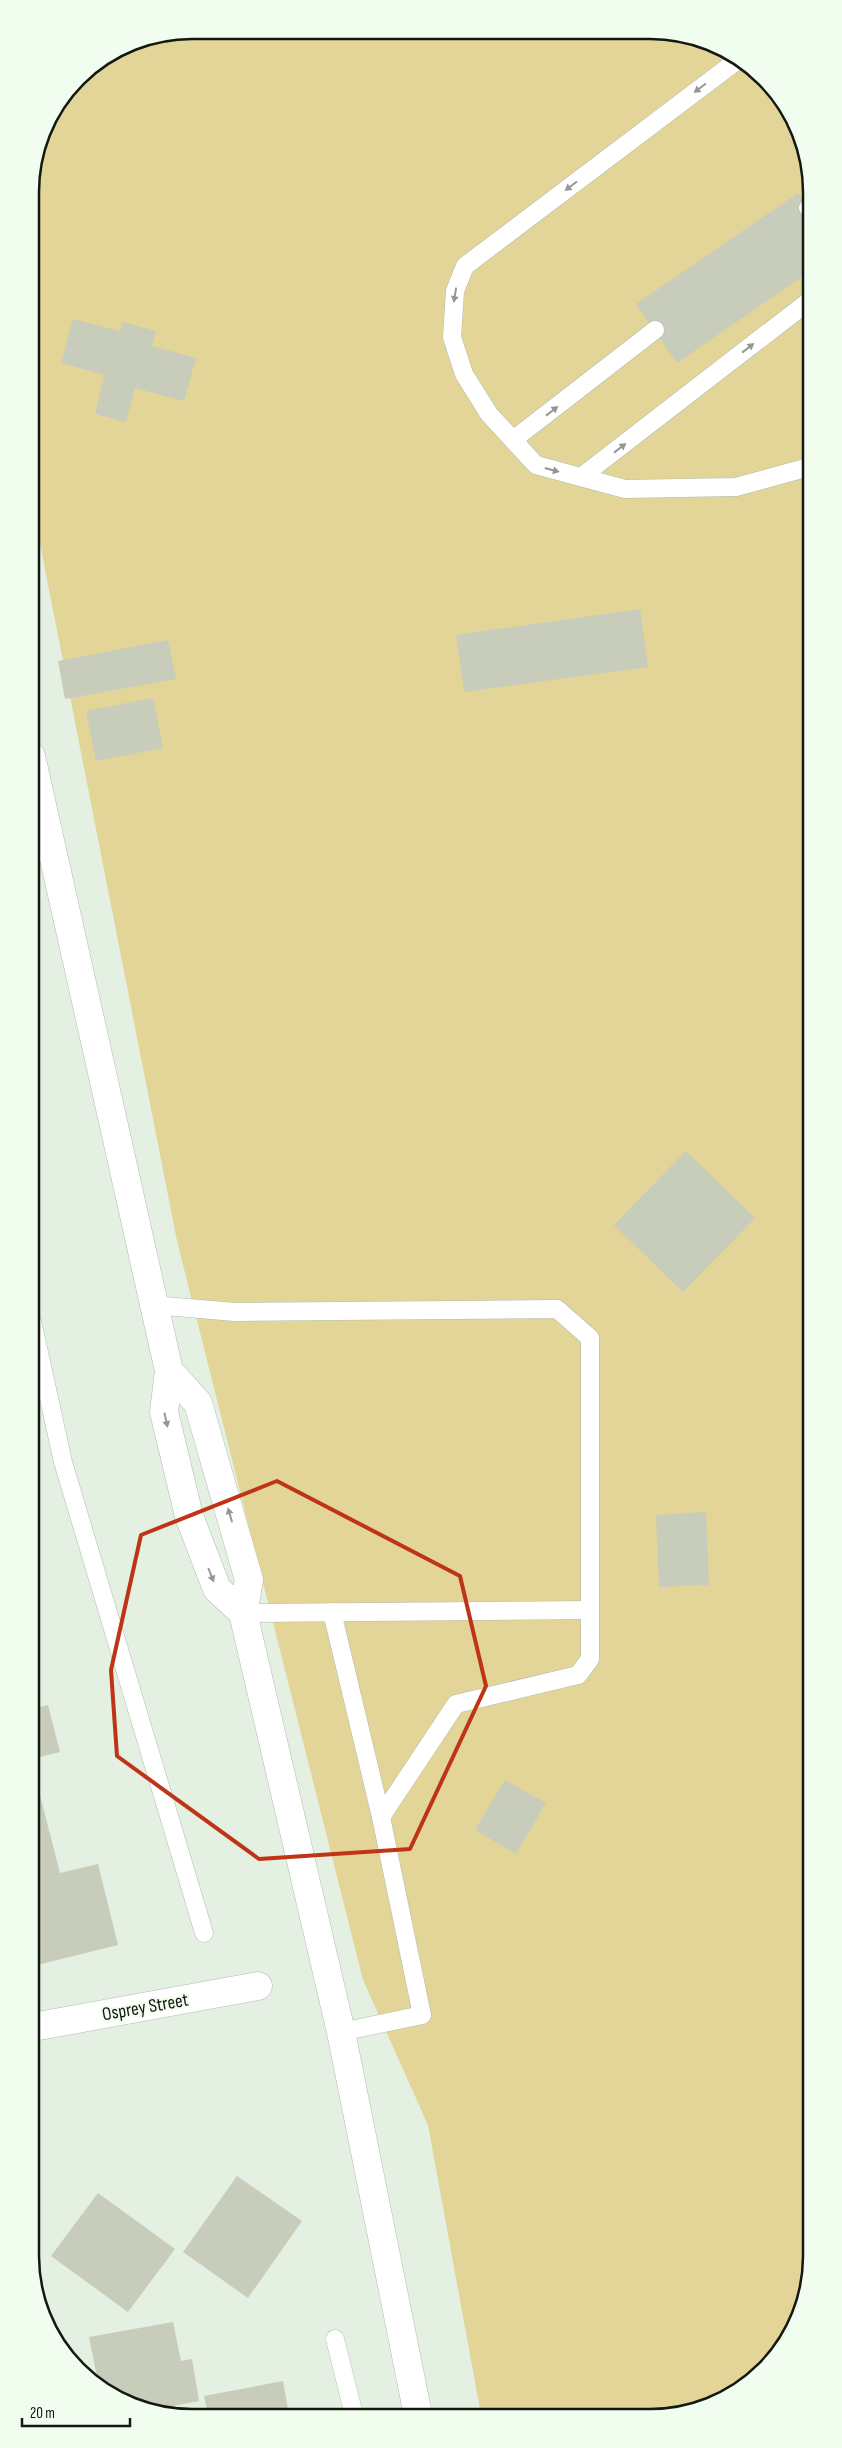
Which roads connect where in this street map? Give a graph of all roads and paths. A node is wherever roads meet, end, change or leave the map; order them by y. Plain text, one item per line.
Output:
1 (733, 63) edge
2 (803, 306) edge
3 (655, 330) dead end
4 (513, 440) junction
5 (803, 469) edge
6 (581, 477) junction
7 (39, 792) edge
8 (153, 1305) junction
9 (39, 1353) edge
10 (169, 1372) junction
11 (590, 1610) junction
12 (332, 1612) junction
13 (243, 1613) junction
14 (381, 1817) junction
15 (204, 1932) dead end
16 (258, 1986) dead end
17 (39, 2026) edge
18 (341, 2032) junction
19 (335, 2340) dead end
20 (352, 2409) edge
21 (417, 2409) edge

1 -> 4 lane
6 -> 2 lane
4 -> 3 lane
4 -> 6 lane
5 - 6 lane
7 - 8 street
8 - 10 street
8 - 11 lane
9 - 15 lane
13 -> 10 street
10 -> 13 street
11 - 12 lane
11 - 14 lane
12 - 13 lane
12 - 14 lane
13 - 18 street
14 - 18 lane
16 - 17 street, Osprey Street
18 - 21 street
19 - 20 lane

